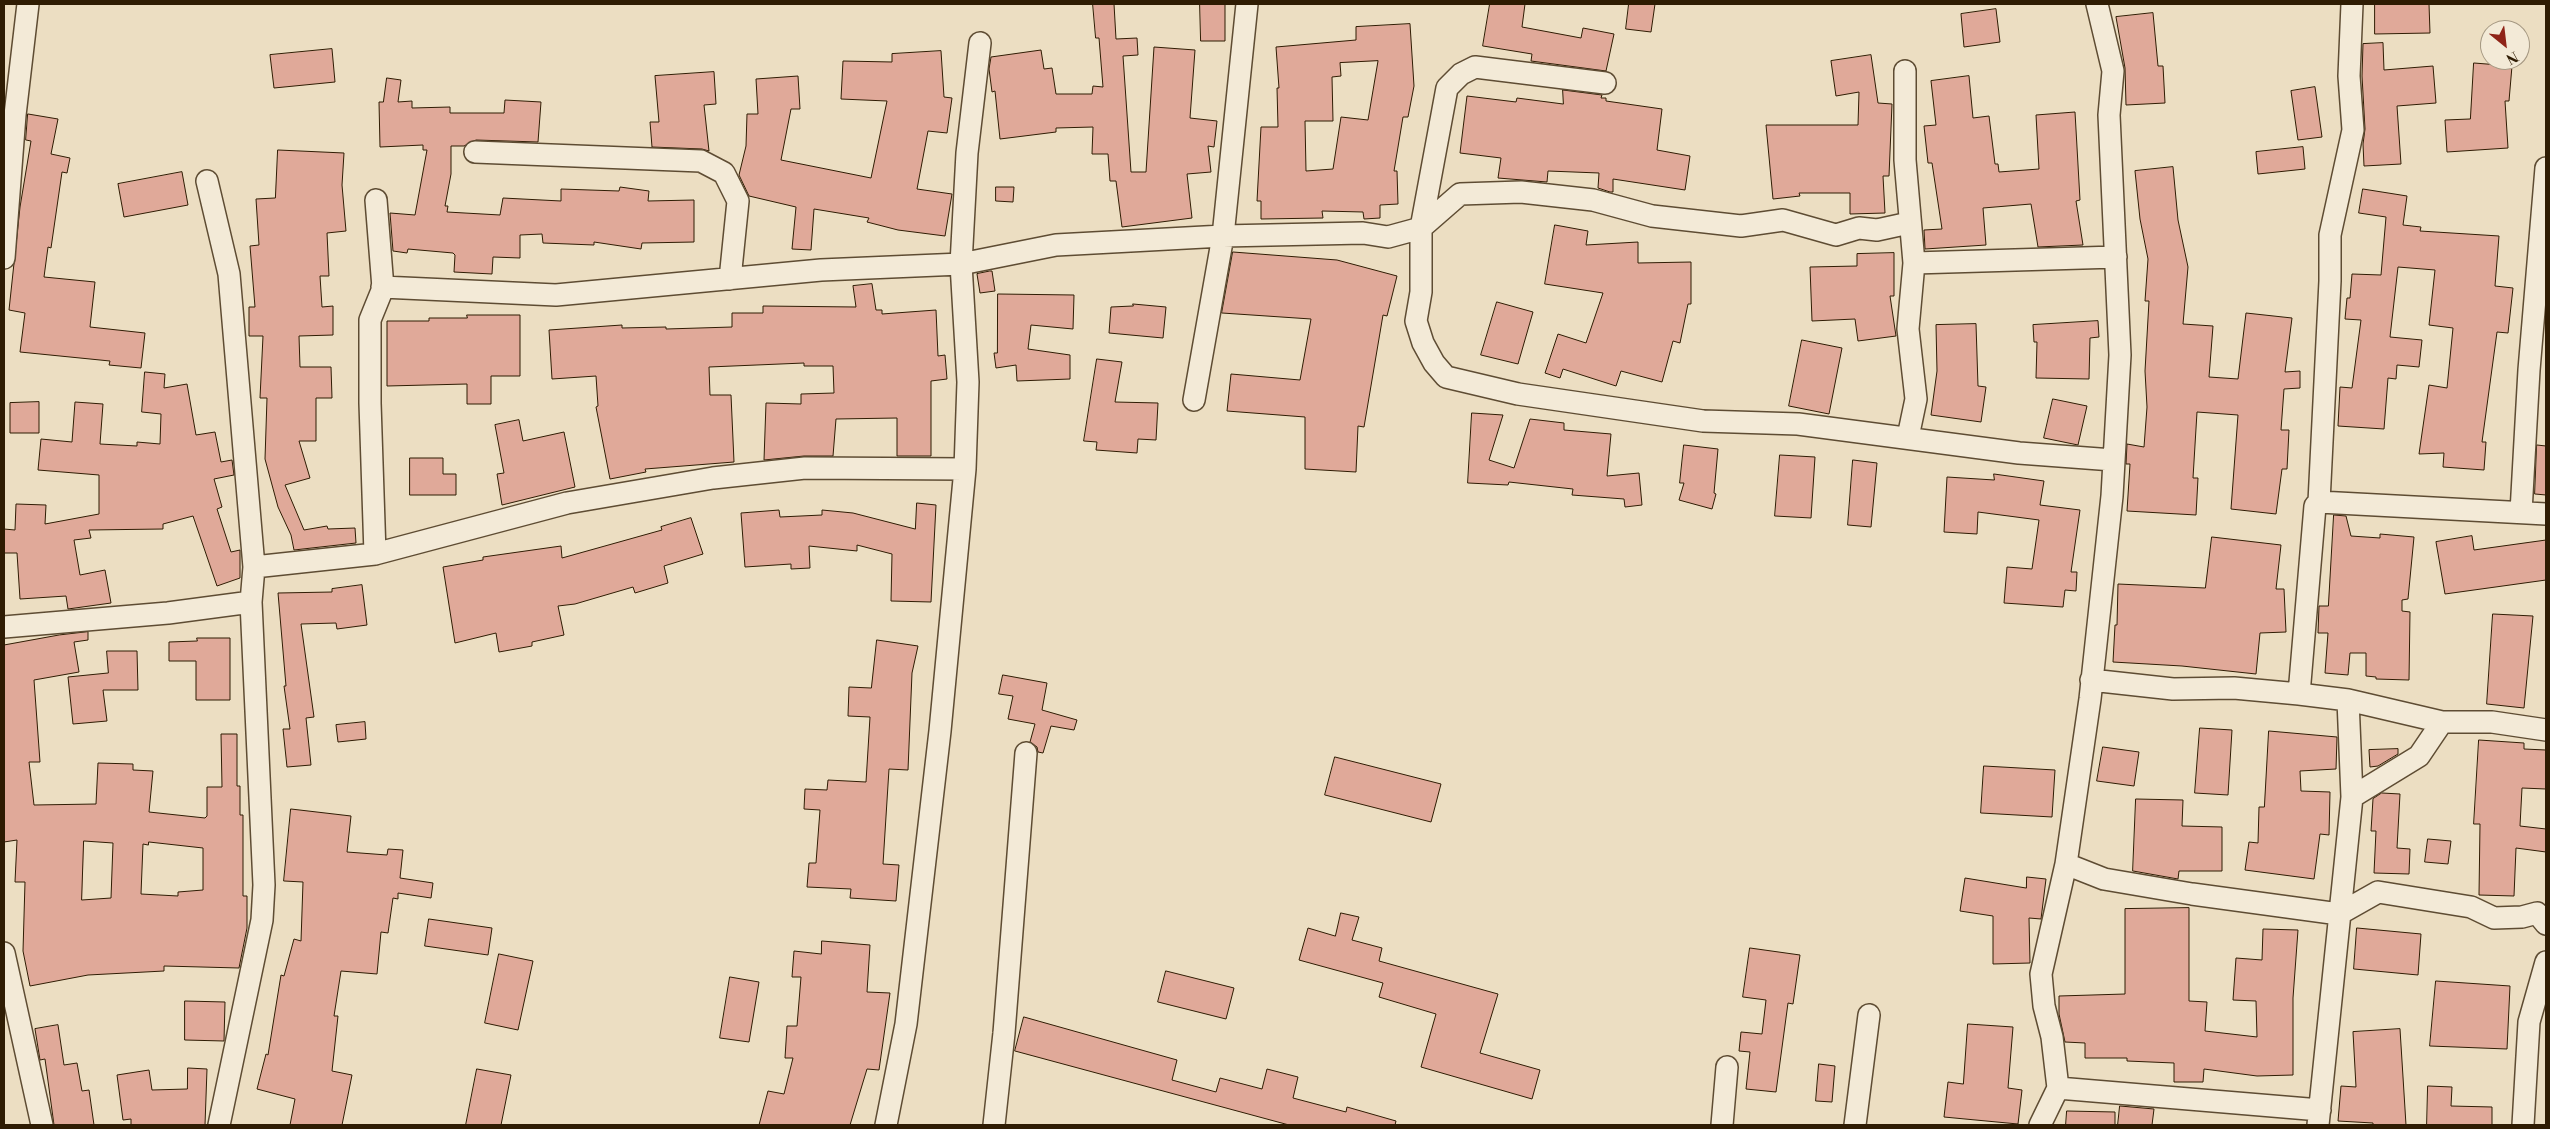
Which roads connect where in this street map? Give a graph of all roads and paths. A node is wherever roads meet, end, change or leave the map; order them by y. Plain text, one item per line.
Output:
1 (28, 4) edge
2 (1247, 4) edge
3 (2097, 4) edge
4 (2352, 4) edge
5 (980, 42) dead end
6 (1905, 71) dead end
7 (1605, 83) dead end
8 (474, 152) dead end
9 (2546, 168) edge
10 (207, 181) dead end
11 (376, 200) dead end
12 (1909, 223) junction
13 (1421, 228) junction
14 (1223, 236) junction
15 (2116, 257) junction
16 (4, 258) edge
17 (1914, 263) junction
18 (961, 264) junction
19 (730, 279) junction
20 (382, 287) junction
21 (1194, 400) dead end
22 (1908, 438) junction
23 (2114, 460) junction
24 (965, 469) junction
25 (2319, 502) junction
26 (2521, 512) junction
27 (2546, 514) edge
28 (375, 554) junction
29 (254, 567) junction
30 (251, 602) junction
31 (4, 627) edge
32 (2091, 680) junction
33 (2299, 694) junction
34 (2348, 700) junction
35 (2442, 722) junction
36 (2546, 730) edge
37 (1026, 753) dead end
38 (2352, 797) junction
39 (2066, 864) junction
40 (2339, 914) junction
41 (2546, 924) edge
42 (4, 953) edge
43 (2546, 962) edge
44 (1869, 1015) dead end
45 (1727, 1067) dead end
46 (2058, 1088) junction
47 (2319, 1118) edge
48 (42, 1125) edge
49 (219, 1125) edge
50 (886, 1125) edge
51 (994, 1125) edge
52 (1722, 1125) edge
53 (1855, 1125) edge
54 (2040, 1125) edge
55 (2524, 1125) edge

1 - 16 street
2 - 14 street
3 - 15 street
4 - 25 street
5 - 18 street
6 - 12 street
7 - 13 street
8 - 19 street
9 - 26 street
10 - 29 street
11 - 20 street
12 - 13 street
12 - 17 street
13 - 14 street
13 - 22 street
14 - 18 street
14 - 21 street
15 - 17 street
15 - 23 street
17 - 22 street
18 - 19 street
18 - 24 street
19 - 20 street
20 - 28 street
22 - 23 street
23 - 32 street
24 - 28 street
24 - 50 street
25 - 26 street
25 - 33 street
26 - 27 street
28 - 29 street
29 - 30 street
30 - 31 street
30 - 49 street
32 - 33 street
32 - 39 street
33 - 34 street
34 - 35 street
34 - 38 street
35 - 36 street
35 - 38 street
37 - 51 street
38 - 40 street
39 - 40 street
39 - 46 street
40 - 41 street
40 - 47 street
42 - 48 street
43 - 55 street
44 - 53 street
45 - 52 street
46 - 47 street
46 - 54 street

